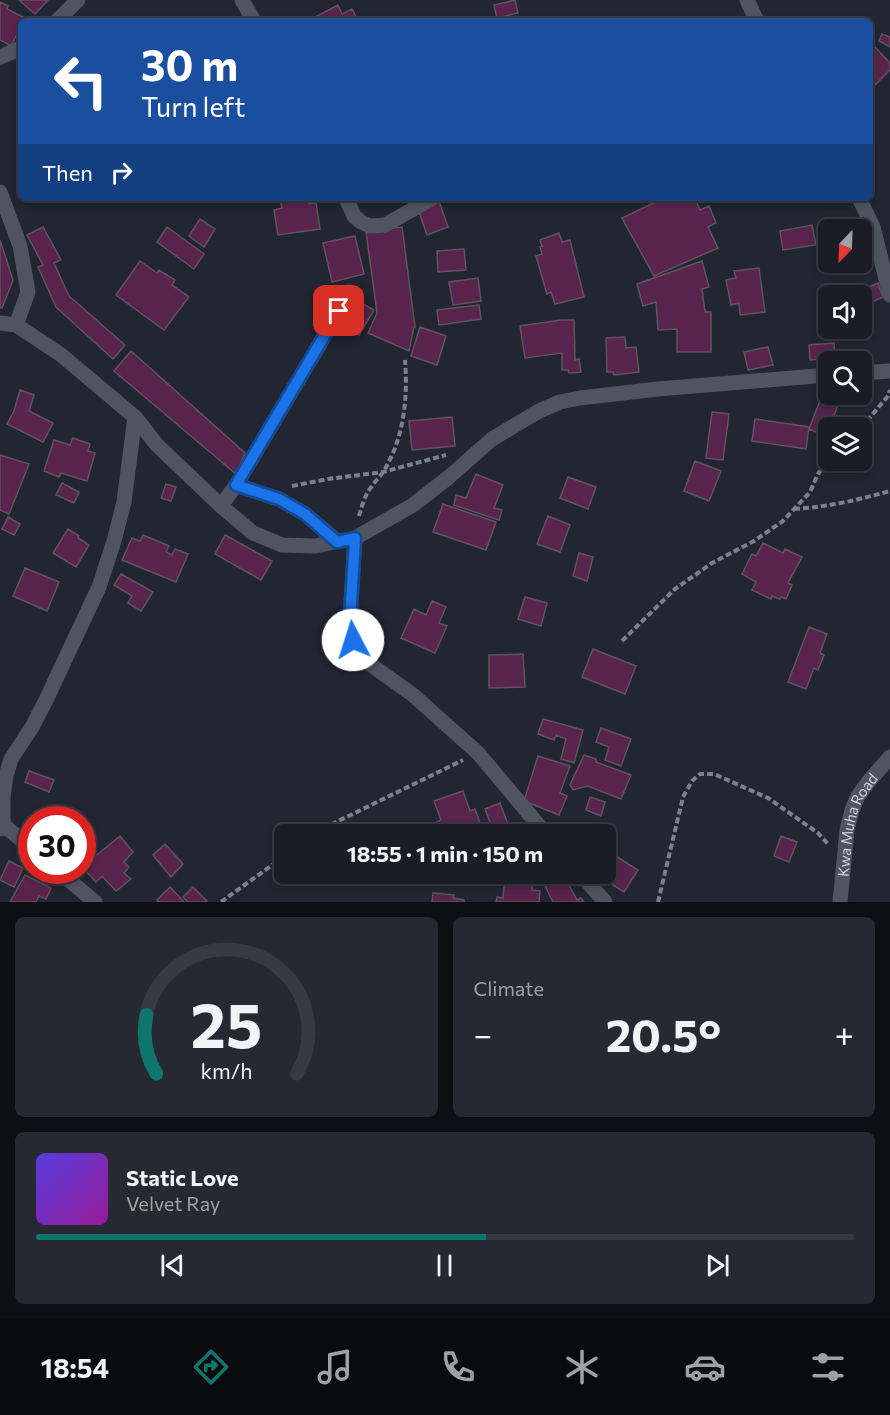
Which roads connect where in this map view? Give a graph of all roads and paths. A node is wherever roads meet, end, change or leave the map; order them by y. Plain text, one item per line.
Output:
1 (78, 0) edge
2 (242, 0) edge
3 (747, 0) edge
4 (60, 18) edge
5 (252, 18) edge
6 (756, 18) edge
7 (18, 49) edge
8 (0, 57) edge
9 (0, 192) edge
10 (347, 201) edge
11 (428, 201) edge
12 (860, 201) edge
13 (349, 292) dead end
14 (890, 295) edge
15 (0, 323) edge
16 (16, 325) junction
17 (405, 360) dead end
18 (890, 371) edge
19 (872, 372) edge
20 (818, 376) edge
21 (890, 390) edge
22 (135, 417) junction
23 (870, 417) edge
24 (453, 452) dead end
25 (820, 471) edge
26 (383, 472) junction
27 (236, 485) junction
28 (890, 491) edge
29 (260, 492) junction
30 (221, 507) junction
31 (794, 509) junction
32 (355, 538) junction
33 (337, 542) junction
34 (622, 641) dead end
35 (478, 753) junction
36 (890, 757) edge
37 (3, 774) edge
38 (332, 824) edge
39 (538, 824) edge
40 (2, 827) edge
41 (18, 838) edge
42 (845, 862) junction
43 (274, 864) edge
44 (74, 884) edge
45 (589, 884) edge
46 (95, 902) edge
47 (221, 902) edge
48 (605, 902) edge
49 (658, 902) edge
50 (840, 902) edge

1 - 4 street
2 - 5 street
3 - 6 street
7 - 8 street
9 - 16 street
10 - 11 street
12 - 14 street
13 - 27 street
15 - 16 street
16 - 22 street
17 - 26 path
18 - 19 street
20 - 32 street
21 - 23 path
22 - 30 street
22 - 37 street
24 - 26 path
25 - 31 path
26 - 29 path
26 - 32 path
27 - 29 street
27 - 30 street
28 - 31 path
29 - 33 street
30 - 33 street
31 - 34 path
32 - 33 street
32 - 35 street
35 - 38 path
35 - 39 street
36 - 42 street, Kwa Muha Road
37 - 40 street
40 - 41 street
42 - 49 path
42 - 50 street, Kwa Muha Road
43 - 47 path
44 - 46 street
45 - 48 street

